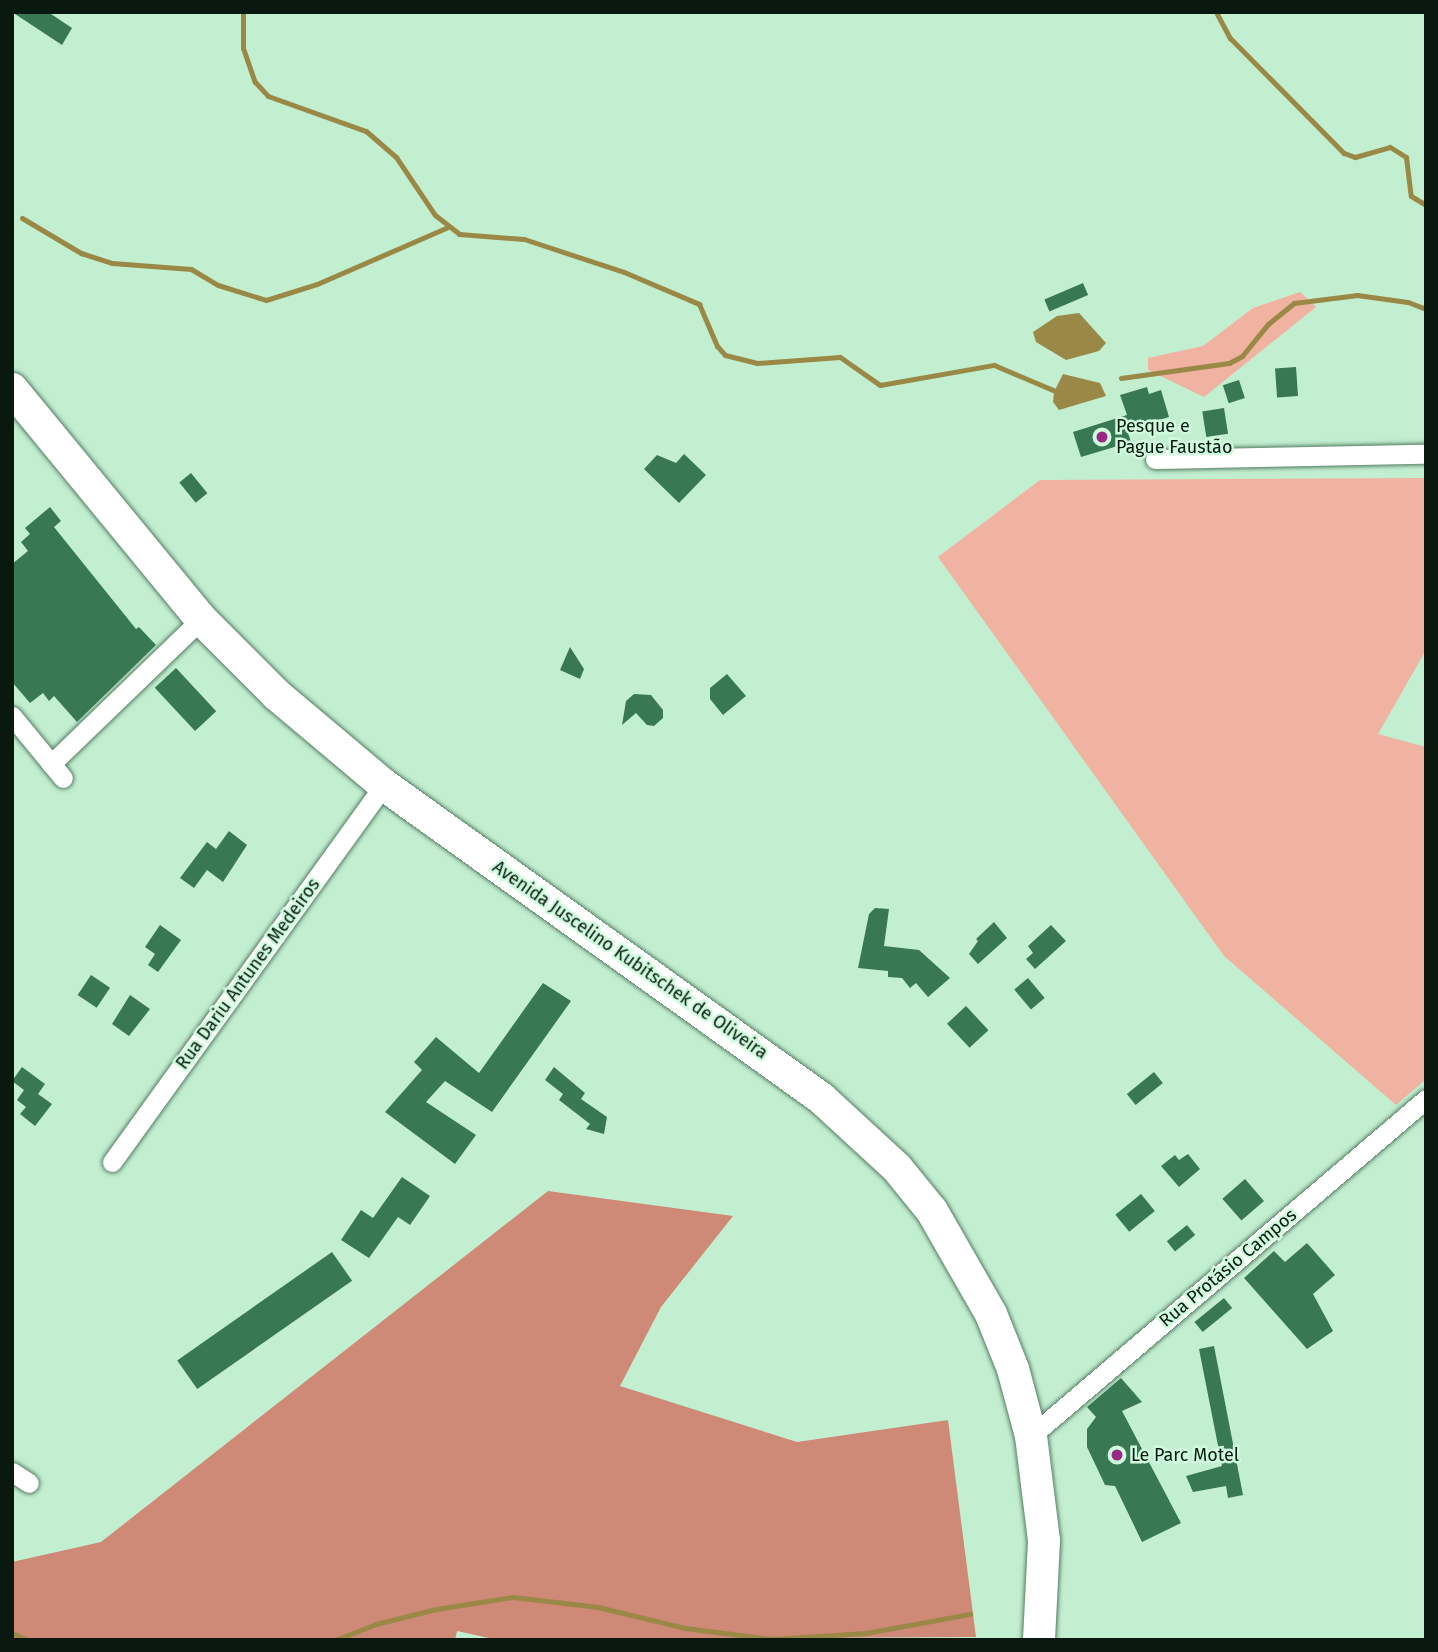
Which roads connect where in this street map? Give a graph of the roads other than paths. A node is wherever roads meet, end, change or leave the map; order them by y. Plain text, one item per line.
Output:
1 (12, 389) edge
2 (25, 412) edge
3 (1426, 454) edge
4 (1155, 459) dead end
5 (201, 619) junction
6 (12, 716) edge
7 (384, 785) junction
8 (1426, 1099) edge
9 (112, 1162) dead end
10 (1031, 1436) junction
11 (12, 1472) edge
12 (29, 1483) dead end
13 (1039, 1640) edge

1 - 2 main road, Avenida Juscelino Kubitschek de Oliveira
2 - 5 main road, Avenida Juscelino Kubitschek de Oliveira
3 - 4 street
5 - 6 street
5 - 7 main road, Avenida Juscelino Kubitschek de Oliveira
7 - 9 street, Rua Dariu Antunes Medeiros
7 - 10 main road, Avenida Juscelino Kubitschek de Oliveira
8 - 10 street, Rua Protásio Campos
10 - 13 main road, Avenida Juscelino Kubitschek de Oliveira
11 - 12 street

